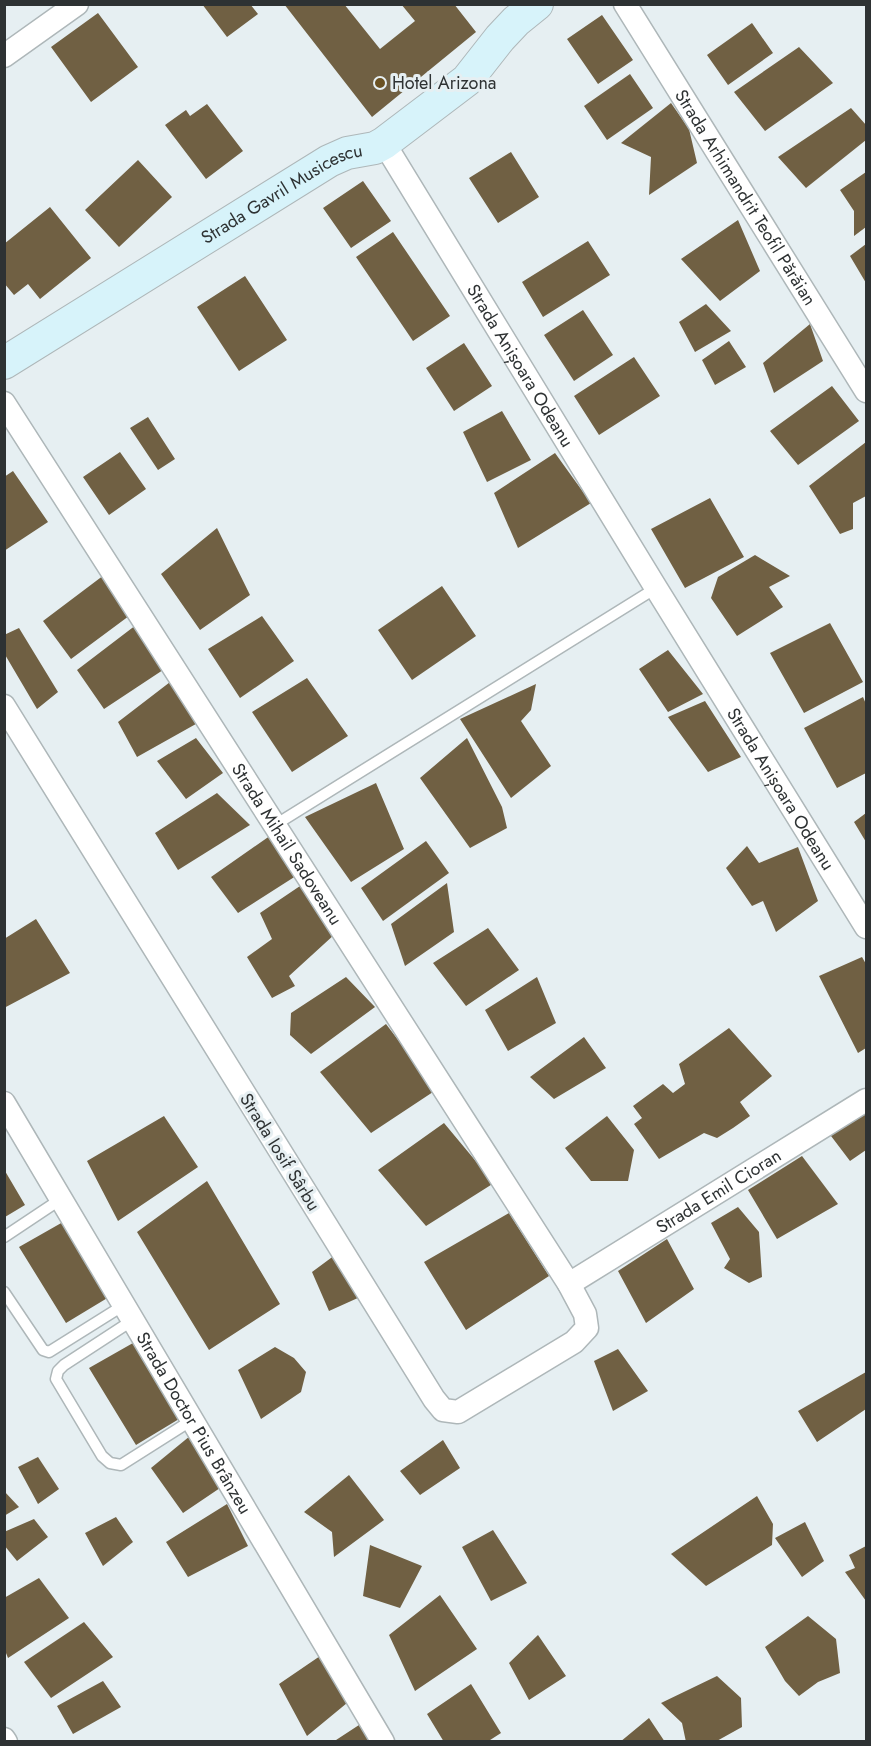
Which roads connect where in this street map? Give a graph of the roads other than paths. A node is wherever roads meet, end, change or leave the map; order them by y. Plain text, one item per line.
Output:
1 (77, 4) edge
2 (537, 4) edge
3 (625, 4) edge
4 (4, 56) edge
5 (384, 143) junction
6 (4, 363) edge
7 (867, 391) edge
8 (4, 403) edge
9 (656, 588) junction
10 (4, 706) edge
11 (275, 825) junction
12 (867, 927) edge
13 (867, 1100) edge
14 (4, 1103) edge
15 (61, 1199) junction
16 (4, 1237) edge
17 (569, 1284) junction
18 (4, 1292) edge
19 (129, 1312) junction
20 (192, 1420) junction
21 (383, 1742) edge

1 - 4 street
2 - 5 street, Strada Gavril Musicescu
3 - 7 street, Strada Arhimandrit Teofil Părăian
5 - 6 street, Strada Gavril Musicescu
5 - 9 street, Strada Anișoara Odeanu
8 - 11 street, Strada Mihail Sadoveanu
9 - 11 lane
9 - 12 street, Strada Anișoara Odeanu
10 - 17 street, Strada Iosif Sârbu
11 - 17 street, Strada Mihail Sadoveanu
13 - 17 street, Strada Emil Cioran
14 - 15 street, Strada Doctor Pius Brânzeu
15 - 16 lane
15 - 19 street, Strada Doctor Pius Brânzeu
18 - 19 lane
19 - 20 street, Strada Doctor Pius Brânzeu
19 - 20 lane
20 - 21 street, Strada Doctor Pius Brânzeu

